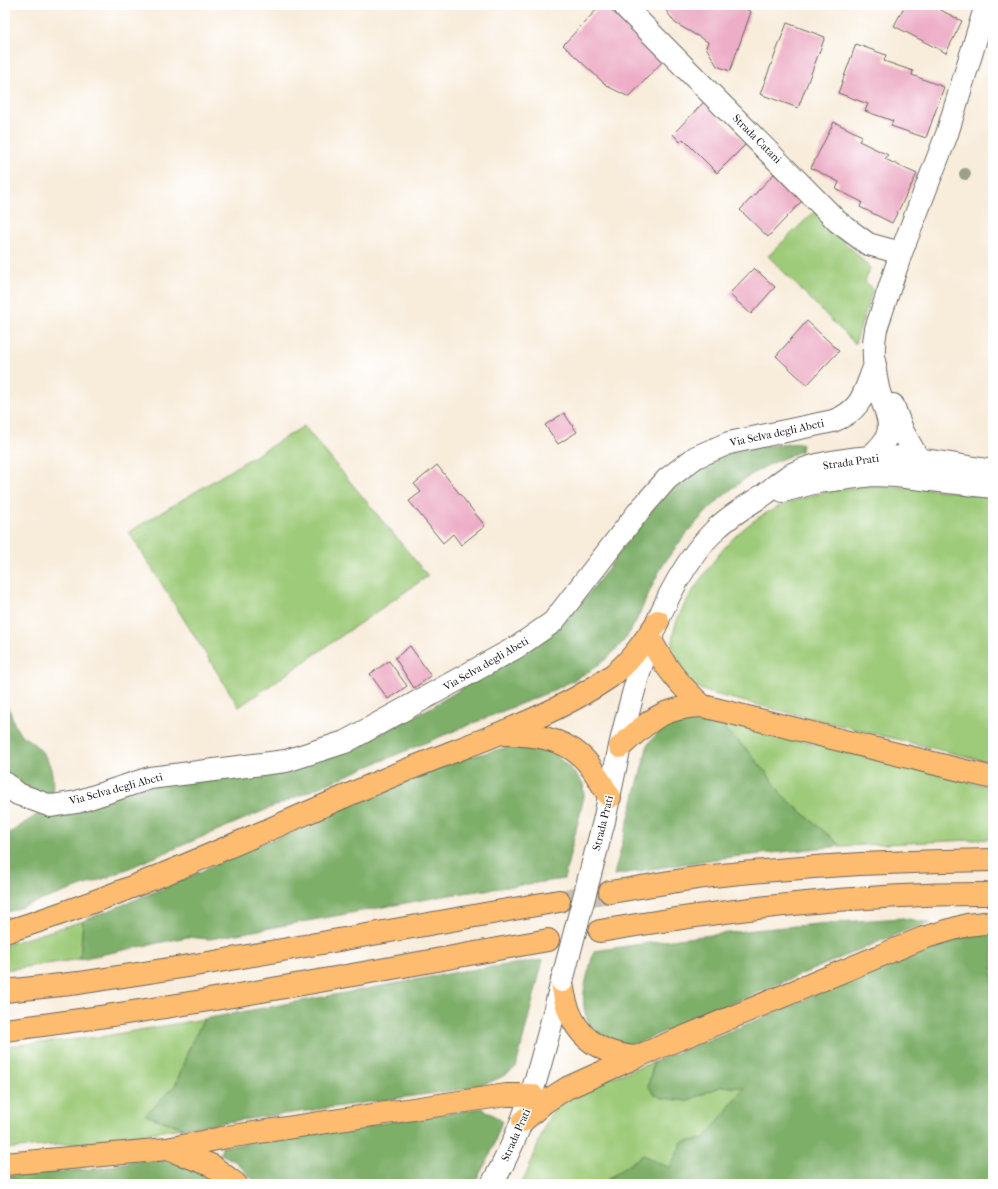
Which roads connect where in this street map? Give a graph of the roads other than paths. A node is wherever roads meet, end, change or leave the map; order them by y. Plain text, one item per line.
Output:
1 (626, 5) edge
2 (986, 5) edge
3 (901, 253) junction
4 (875, 364) junction
5 (870, 457) junction
6 (919, 460) junction
7 (993, 471) edge
8 (993, 487) edge
9 (764, 494) junction
10 (654, 631) junction
11 (702, 706) junction
12 (500, 734) junction
13 (620, 747) junction
14 (993, 778) edge
15 (5, 783) edge
16 (610, 797) junction
17 (993, 860) edge
18 (610, 892) tunnel mouth
19 (993, 894) edge
20 (559, 901) tunnel mouth
21 (993, 922) edge
22 (600, 931) dead end
23 (5, 932) edge
24 (548, 940) dead end
25 (562, 981) junction
26 (5, 992) edge
27 (5, 1030) edge
28 (636, 1057) junction
29 (532, 1095) junction
30 (523, 1121) junction
31 (167, 1149) junction
32 (5, 1164) edge
33 (236, 1184) edge
34 (492, 1184) edge

1 - 3 street, Strada Catani
2 - 3 street
3 - 4 street
4 - 5 street
4 - 6 street
4 - 15 street, Via Selva degli Abeti
5 - 6 street, Strada Prati
5 - 9 street, Strada Prati
6 - 7 street, Strada Prati
8 - 9 street, Strada Prati
9 - 10 street, Strada Prati
10 - 11 highway
10 - 12 highway
10 - 13 street, Strada Prati
11 - 13 highway
11 - 14 highway
12 - 16 highway
12 - 23 highway
13 - 16 street, Strada Prati
16 - 25 street, Strada Prati, bridge
17 - 18 highway
19 - 22 highway
20 - 26 highway
21 - 28 highway
24 - 27 highway
25 - 28 highway
25 - 29 street, Strada Prati
28 - 30 highway
29 - 30 street, Strada Prati
29 - 31 highway
30 - 34 street, Strada Prati
31 - 32 highway
31 - 33 highway

